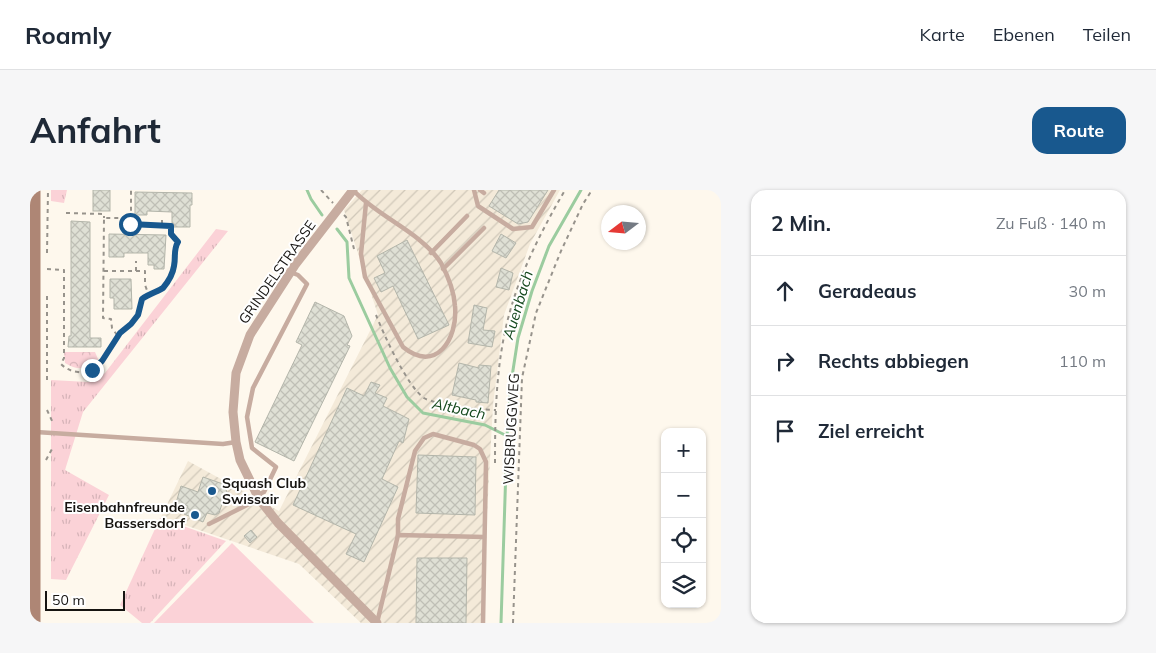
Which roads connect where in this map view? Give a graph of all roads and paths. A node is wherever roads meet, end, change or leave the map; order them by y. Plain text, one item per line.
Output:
1 (35, 190) edge
2 (48, 190) edge
3 (131, 190) edge
4 (321, 190) edge
5 (353, 190) edge
6 (474, 190) edge
7 (554, 190) edge
8 (565, 190) edge
9 (592, 190) edge
10 (366, 203) junction
11 (338, 209) junction
12 (66, 213) dead end
13 (162, 216) dead end
14 (467, 216) dead end
15 (104, 218) junction
16 (131, 218) junction
17 (162, 225) junction
18 (484, 228) dead end
19 (431, 253) junction
20 (47, 260) dead end
21 (136, 261) dead end
22 (444, 269) junction
23 (47, 270) dead end
24 (104, 271) junction
25 (136, 271) junction
26 (290, 272) junction
27 (47, 289) dead end
28 (148, 294) junction
29 (118, 336) junction
30 (47, 388) dead end
31 (46, 408) dead end
32 (53, 423) dead end
33 (36, 432) junction
34 (495, 438) dead end
35 (236, 442) junction
36 (258, 497) junction
37 (209, 524) dead end
38 (398, 535) junction
39 (484, 537) junction
40 (35, 623) edge
41 (377, 623) edge
42 (483, 623) edge
43 (513, 623) edge

1 - 33 main road
2 - 20 path
3 - 16 path
4 - 11 path
5 - 10 lane
5 - 11 street, GRINDELSTRASSE
6 - 7 lane
8 - 34 path
9 - 43 path, WISBRUGGWEG
10 - 19 lane
10 - 22 lane
11 - 26 street, GRINDELSTRASSE
12 - 15 path
13 - 17 path
14 - 19 lane
15 - 16 path
15 - 24 path
16 - 17 path
17 - 28 path
18 - 22 lane
19 - 22 lane
21 - 25 path
23 - 29 path
24 - 25 path
24 - 29 path
25 - 28 path
26 - 35 street, GRINDELSTRASSE
26 - 36 lane
27 - 30 path
28 - 29 path
31 - 32 path
33 - 35 lane
33 - 40 main road
35 - 36 street, GRINDELSTRASSE
36 - 37 lane
36 - 41 street, GRINDELSTRASSE
38 - 39 lane
38 - 39 lane
38 - 41 lane
39 - 42 lane

